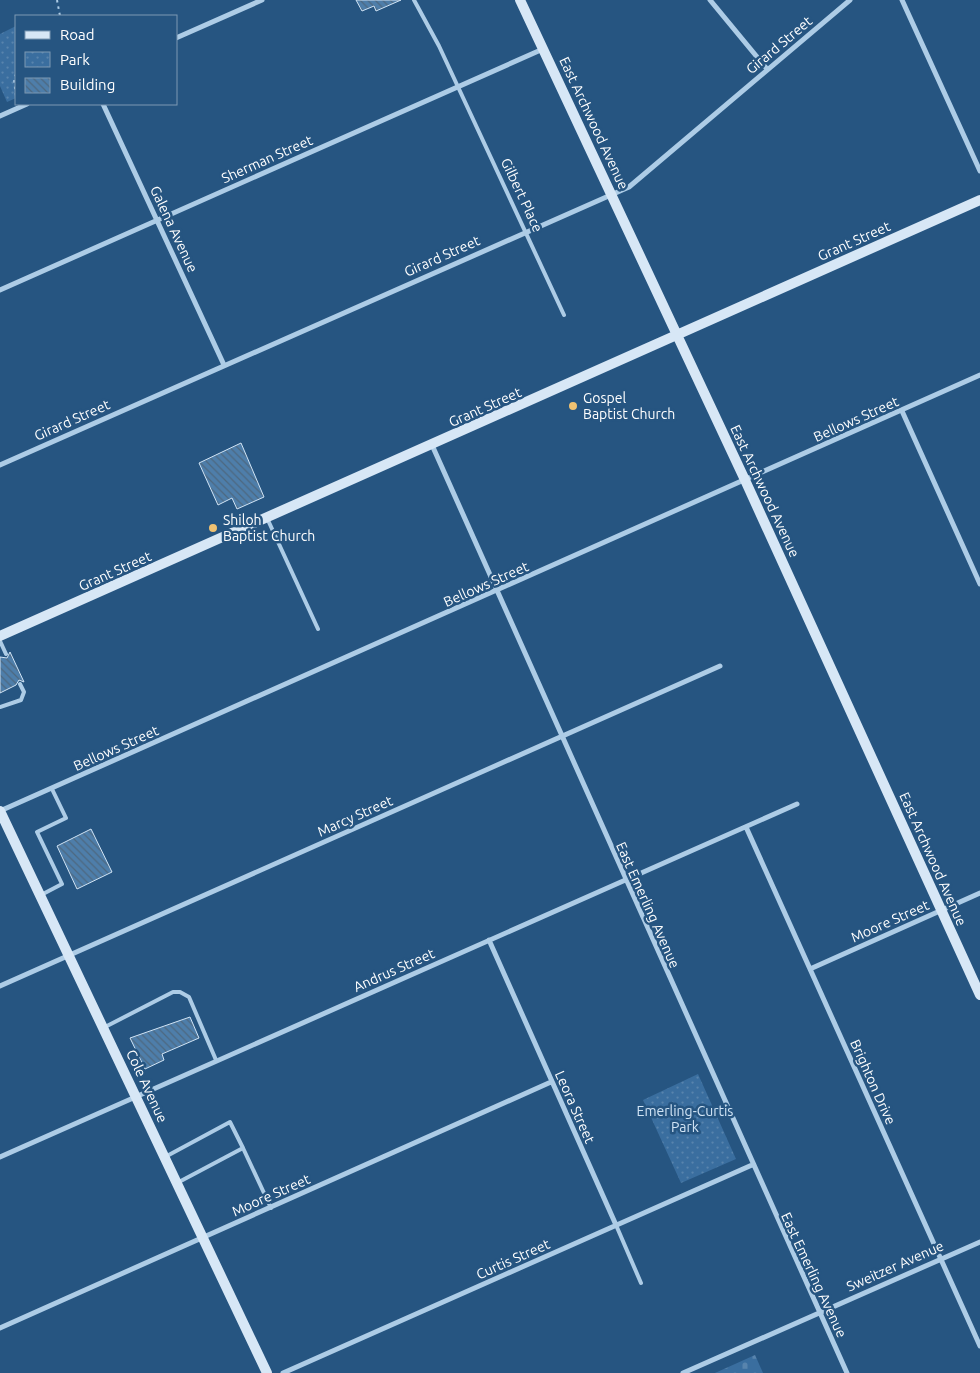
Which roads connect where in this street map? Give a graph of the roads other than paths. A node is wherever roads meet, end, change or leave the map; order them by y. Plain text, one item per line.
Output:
1 (262, 0) edge
2 (414, 0) edge
3 (520, 0) edge
4 (710, 0) edge
5 (850, 0) edge
6 (902, 0) edge
7 (178, 37) edge
8 (544, 49) junction
9 (767, 69) junction
10 (457, 87) junction
11 (25, 105) edge
12 (104, 105) edge
13 (0, 116) edge
14 (980, 171) edge
15 (613, 194) junction
16 (980, 200) edge
17 (158, 220) junction
18 (526, 231) junction
19 (0, 290) edge
20 (564, 314) dead end
21 (677, 336) junction
22 (224, 364) junction
23 (980, 375) edge
24 (902, 411) junction
25 (432, 446) junction
26 (0, 465) edge
27 (746, 480) junction
28 (267, 518) junction
29 (980, 584) edge
30 (497, 591) junction
31 (318, 629) dead end
32 (0, 636) edge
33 (0, 641) edge
34 (6, 654) dead end
35 (720, 666) dead end
36 (20, 684) dead end
37 (0, 707) edge
38 (561, 738) junction
39 (52, 789) junction
40 (797, 804) dead end
41 (0, 811) edge
42 (746, 827) junction
43 (625, 880) junction
44 (980, 893) edge
45 (41, 895) junction
46 (941, 910) junction
47 (489, 940) junction
48 (69, 954) junction
49 (810, 969) junction
50 (0, 986) edge
51 (980, 995) edge
52 (104, 1028) junction
53 (216, 1060) junction
54 (551, 1082) junction
55 (135, 1096) junction
56 (242, 1148) junction
57 (0, 1157) edge
58 (164, 1157) junction
59 (752, 1165) junction
60 (177, 1183) junction
61 (271, 1208) junction
62 (616, 1225) junction
63 (203, 1237) junction
64 (980, 1242) edge
65 (940, 1259) junction
66 (641, 1283) dead end
67 (819, 1312) junction
68 (0, 1328) edge
69 (980, 1346) edge
70 (267, 1373) edge
71 (283, 1373) edge
72 (683, 1373) edge
73 (847, 1373) edge

1 - 7 street
2 - 10 lane, Gilbert Place
3 - 8 street, East Archwood Avenue
4 - 9 street
5 - 9 street, Girard Street
6 - 14 street
8 - 10 street, Sherman Street
8 - 15 street, East Archwood Avenue
9 - 15 street, Girard Street
10 - 17 street, Sherman Street
10 - 18 lane, Gilbert Place
11 - 13 street
12 - 17 street, Galena Avenue
15 - 18 street, Girard Street
15 - 21 street, East Archwood Avenue
16 - 21 street, Grant Street
17 - 19 street, Sherman Street
17 - 22 street, Galena Avenue
18 - 20 lane, Gilbert Place
18 - 22 street, Girard Street
21 - 25 street, Grant Street
21 - 27 street, East Archwood Avenue
22 - 26 street, Girard Street
23 - 24 street, Bellows Street
24 - 27 street, Bellows Street
24 - 29 street
25 - 28 street, Grant Street
25 - 30 street, East Emerling Avenue
27 - 30 street, Bellows Street
27 - 46 street, East Archwood Avenue
28 - 31 lane
28 - 32 street, Grant Street
30 - 38 street, East Emerling Avenue
30 - 39 street, Bellows Street
33 - 34 lane
35 - 38 street, Marcy Street
36 - 37 lane
38 - 43 street, East Emerling Avenue
38 - 48 street, Marcy Street
39 - 41 street, Bellows Street
39 - 45 lane
40 - 42 street, Andrus Street
41 - 45 street, Cole Avenue
42 - 43 street, Andrus Street
42 - 49 street, Brighton Drive
43 - 47 street, Andrus Street
43 - 59 street, East Emerling Avenue
44 - 46 street, Moore Street
45 - 48 street, Cole Avenue
46 - 49 street, Moore Street
46 - 51 street, East Archwood Avenue
47 - 53 street, Andrus Street
47 - 54 street, Leora Street
48 - 50 street, Marcy Street
48 - 52 street, Cole Avenue
49 - 65 street, Brighton Drive
52 - 53 lane
52 - 55 street, Cole Avenue
53 - 55 street, Andrus Street
54 - 61 street, Moore Street
54 - 62 street, Leora Street
55 - 57 street, Andrus Street
55 - 58 street, Cole Avenue
56 - 58 lane
56 - 60 lane
56 - 61 lane
58 - 60 street, Cole Avenue
59 - 62 street, Curtis Street
59 - 67 street, East Emerling Avenue
60 - 63 street, Cole Avenue
61 - 63 street, Moore Street
62 - 66 lane, Leora Street
62 - 71 street, Curtis Street
63 - 68 street, Moore Street
63 - 70 street, Cole Avenue
64 - 65 street, Sweitzer Avenue
65 - 67 street, Sweitzer Avenue
65 - 69 street, Brighton Drive
67 - 72 street, Sweitzer Avenue
67 - 73 street, East Emerling Avenue

